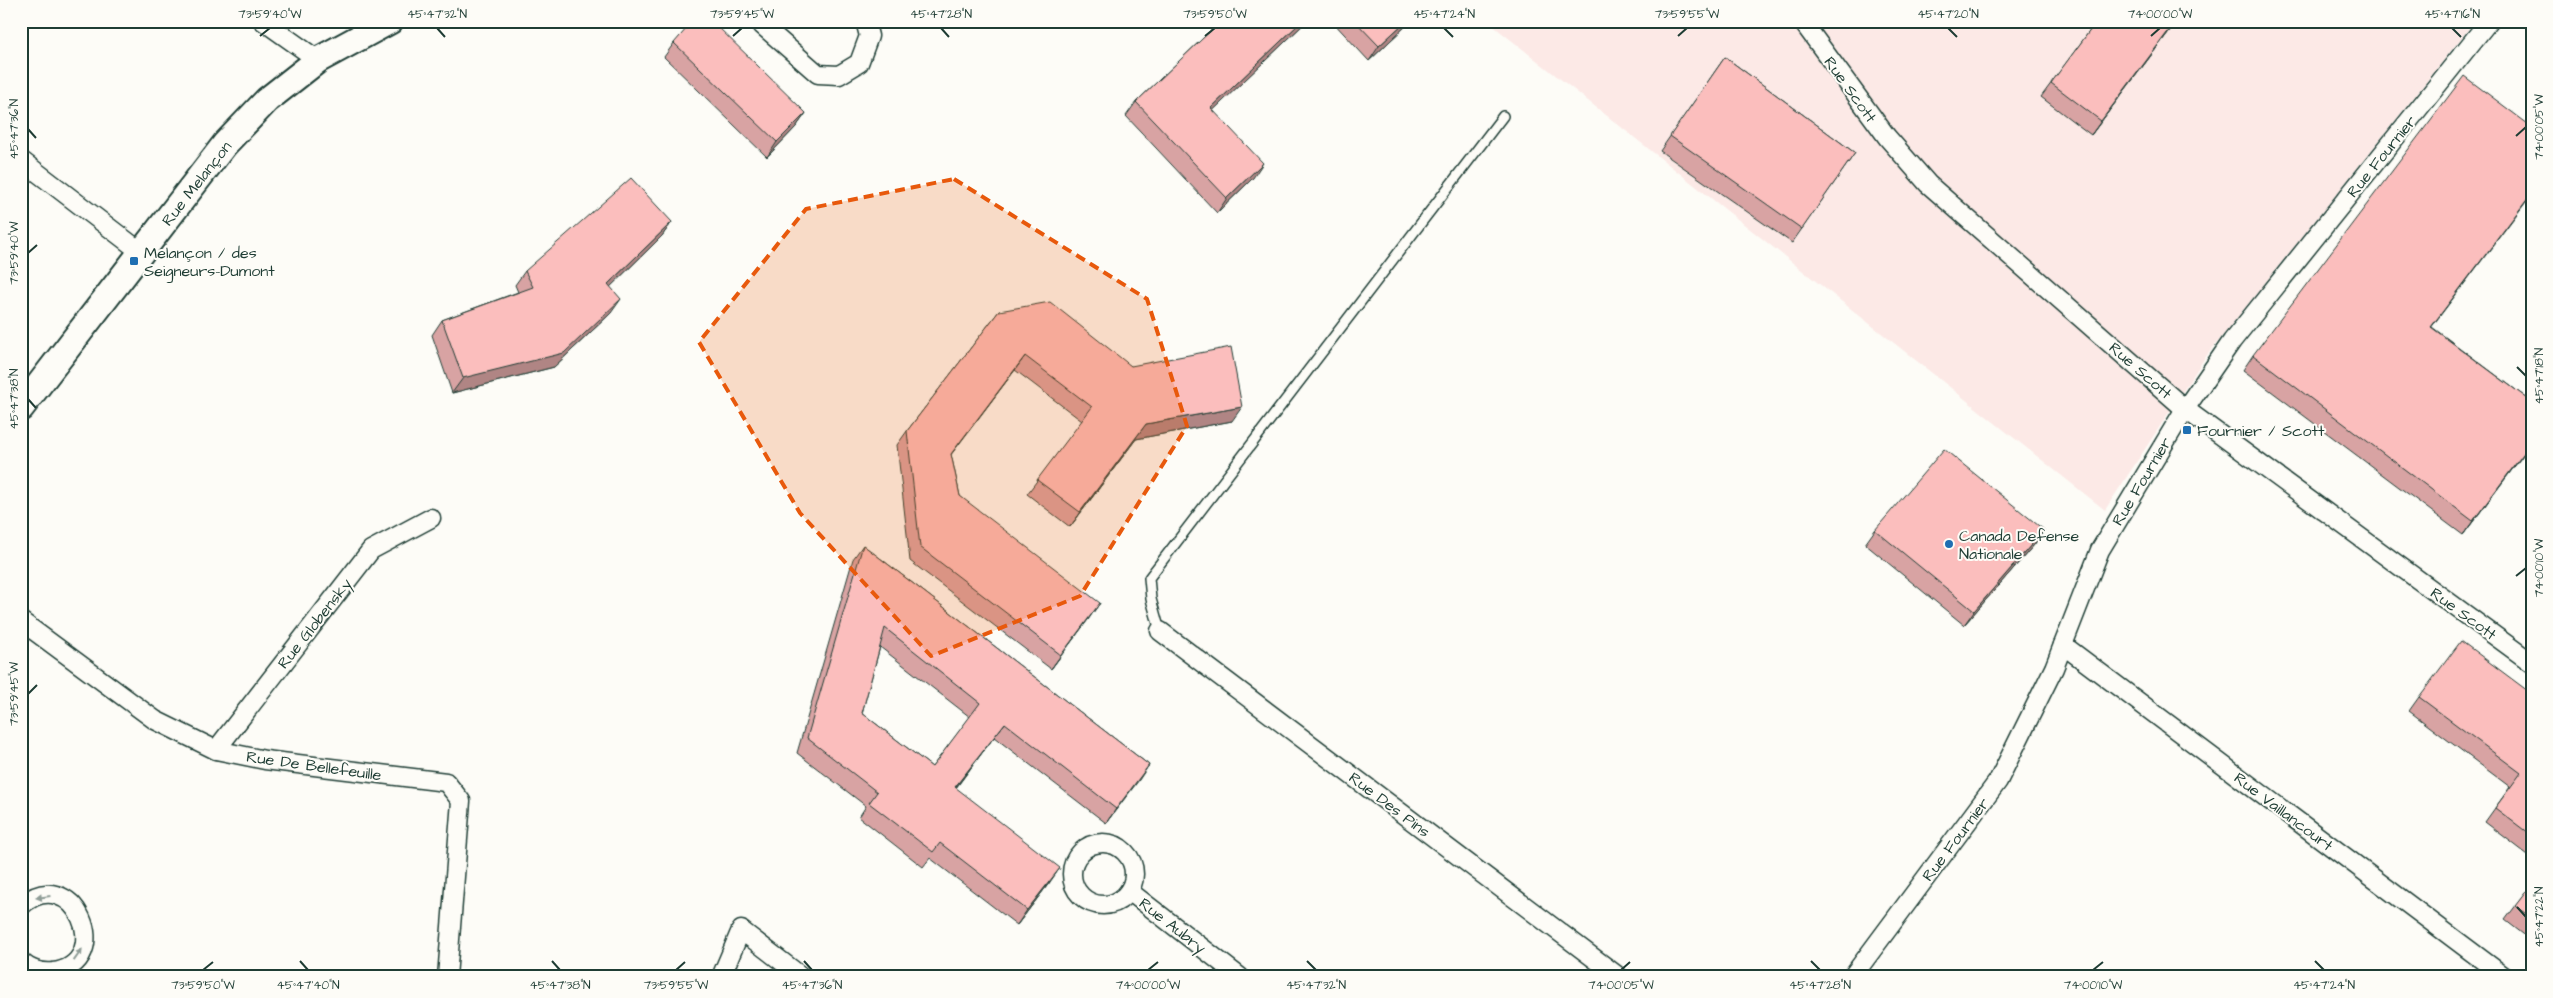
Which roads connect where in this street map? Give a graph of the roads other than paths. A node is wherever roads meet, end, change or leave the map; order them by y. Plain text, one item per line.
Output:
1 (263, 21) edge
2 (390, 21) edge
3 (761, 21) edge
4 (865, 21) edge
5 (1802, 21) edge
6 (2489, 21) edge
7 (318, 60) junction
8 (1503, 116) dead end
9 (21, 160) edge
10 (142, 252) junction
11 (21, 408) edge
12 (2185, 409) junction
13 (431, 518) dead end
14 (21, 621) edge
15 (1160, 631) joint
16 (2063, 645) junction
17 (2532, 663) edge
18 (216, 750) junction
19 (1129, 891) dead end
20 (21, 906) edge
21 (21, 961) edge
22 (447, 977) edge
23 (721, 977) edge
24 (802, 977) edge
25 (1240, 977) edge
26 (1619, 977) edge
27 (1852, 977) edge
28 (2505, 977) edge

1 - 7 street
2 - 7 street, Rue Melançon
3 - 4 street
5 - 12 street, Rue Scott
6 - 12 street, Rue Fournier
7 - 10 street, Rue Melançon
8 - 15 lane
9 - 10 street
10 - 11 street, Rue Melançon
12 - 16 street, Rue Fournier
12 - 17 street, Rue Scott
13 - 18 street, Rue Globensky
14 - 18 street, Rue De Bellefeuille
15 - 26 street, Rue Des Pins
16 - 27 street, Rue Fournier
16 - 28 street, Rue Vaillancourt
18 - 22 street, Rue De Bellefeuille
19 - 25 street, Rue Aubry
21 -> 20 street
23 - 24 street

